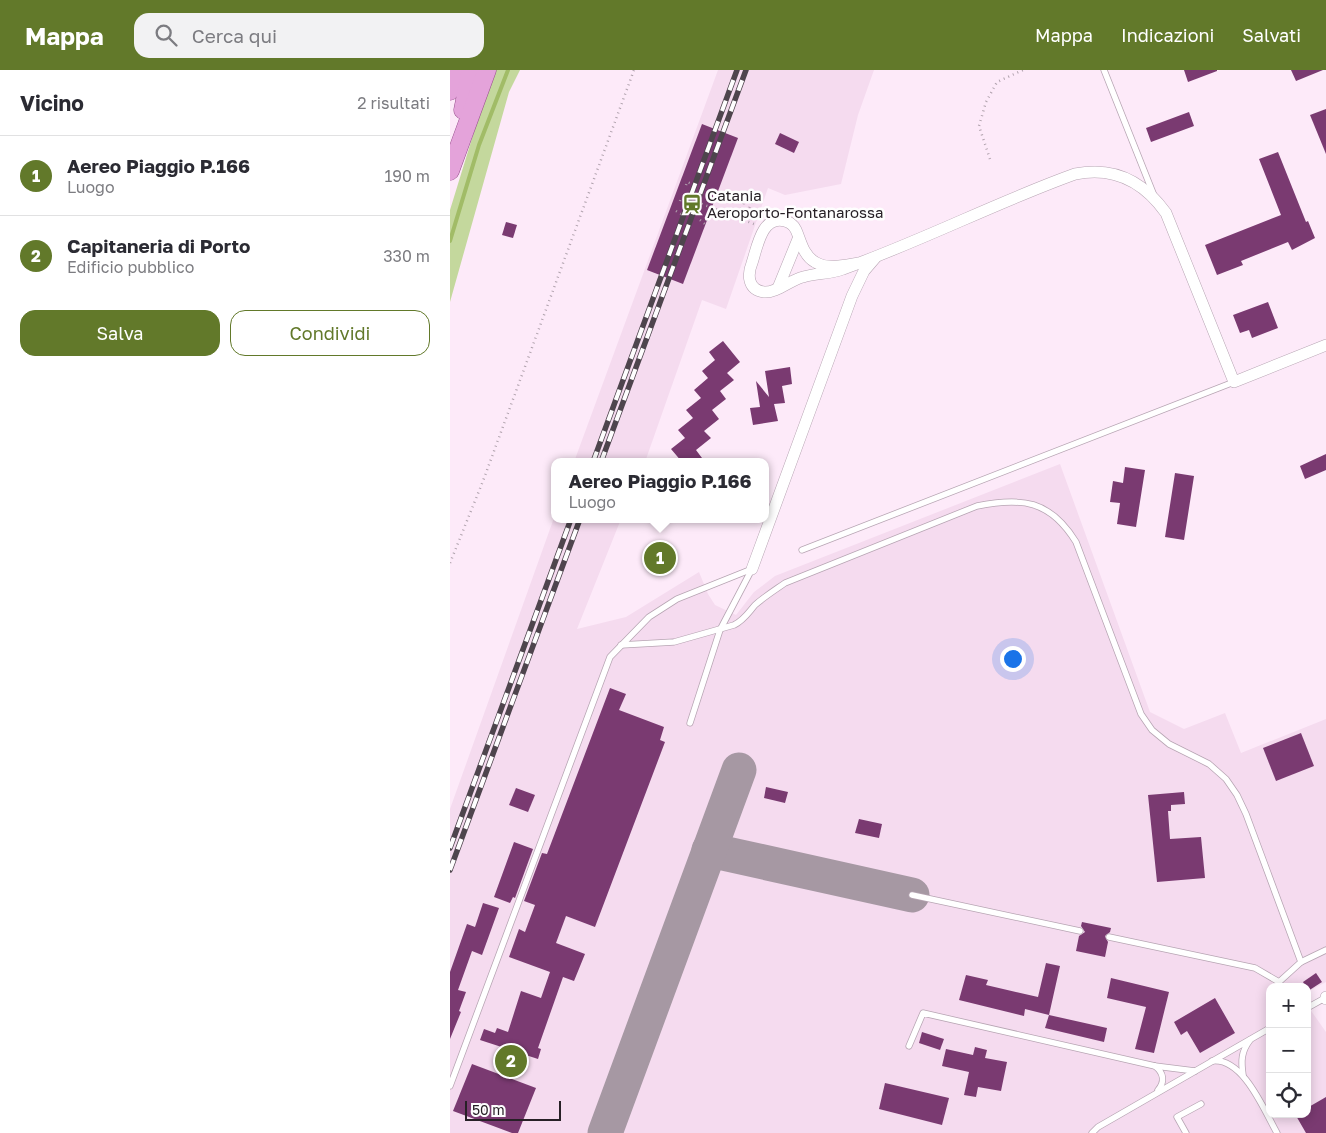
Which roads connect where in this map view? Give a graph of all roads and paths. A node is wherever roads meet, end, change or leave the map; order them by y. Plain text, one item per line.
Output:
1 (455, 70) edge
2 (471, 70) edge
3 (487, 70) edge
4 (634, 70) edge
5 (1023, 70) edge
6 (1104, 70) edge
7 (450, 91) edge
8 (990, 159) dead end
9 (450, 164) edge
10 (450, 171) edge
11 (686, 184) dead end
12 (692, 184) dead end
13 (710, 194) dead end
14 (1155, 198) junction
15 (686, 200) dead end
16 (680, 201) dead end
17 (697, 202) dead end
18 (705, 206) junction
19 (711, 208) junction
20 (703, 210) dead end
21 (676, 211) dead end
22 (681, 214) dead end
23 (737, 218) junction
24 (700, 220) dead end
25 (798, 239) junction
26 (877, 255) junction
27 (859, 263) junction
28 (778, 288) junction
29 (1326, 345) edge
30 (1234, 382) junction
31 (769, 523) edge
32 (769, 523) edge
33 (802, 550) dead end
34 (450, 564) edge
35 (752, 569) junction
36 (720, 630) junction
37 (621, 645) junction
38 (690, 723) dead end
39 (912, 895) dead end
40 (1080, 931) dead end
41 (1109, 937) dead end
42 (1326, 950) edge
43 (1301, 962) junction
44 (1275, 983) edge
45 (1280, 983) edge
46 (1326, 998) edge
47 (1311, 1006) edge
48 (1266, 1030) edge
49 (1254, 1036) junction
50 (910, 1046) dead end
51 (1209, 1062) junction
52 (1155, 1066) junction
53 (1195, 1070) junction
54 (1244, 1075) junction
55 (450, 1086) edge
56 (1155, 1094) junction
57 (1201, 1104) dead end
58 (1092, 1133) edge
59 (1186, 1133) edge
60 (1277, 1133) edge

1 - 7 main road
2 - 9 main road
3 - 10 main road
4 - 34 path
5 - 8 path
6 - 14 lane
11 - 12 path
13 - 19 path
14 - 26 street
14 - 30 street
15 - 16 path
17 - 18 path
18 - 19 path
18 - 20 path
19 - 23 path
19 - 24 path
21 - 22 path
23 - 23 path
25 - 27 street
25 - 28 street
25 - 28 street
26 - 27 street
26 - 31 street
27 - 28 street
29 - 30 street
30 - 33 lane
32 - 35 street
35 - 36 lane
35 - 37 lane
36 - 37 lane
36 - 38 lane
36 - 43 lane
37 - 55 lane
39 - 40 lane
41 - 44 lane
42 - 43 lane
43 - 45 lane
46 - 47 lane
48 - 49 lane
49 - 51 lane
49 - 54 lane
50 - 52 lane
51 - 53 lane
51 - 54 lane
52 - 53 lane
52 - 56 lane
53 - 56 lane
54 - 60 lane
56 - 58 lane
57 - 59 lane

